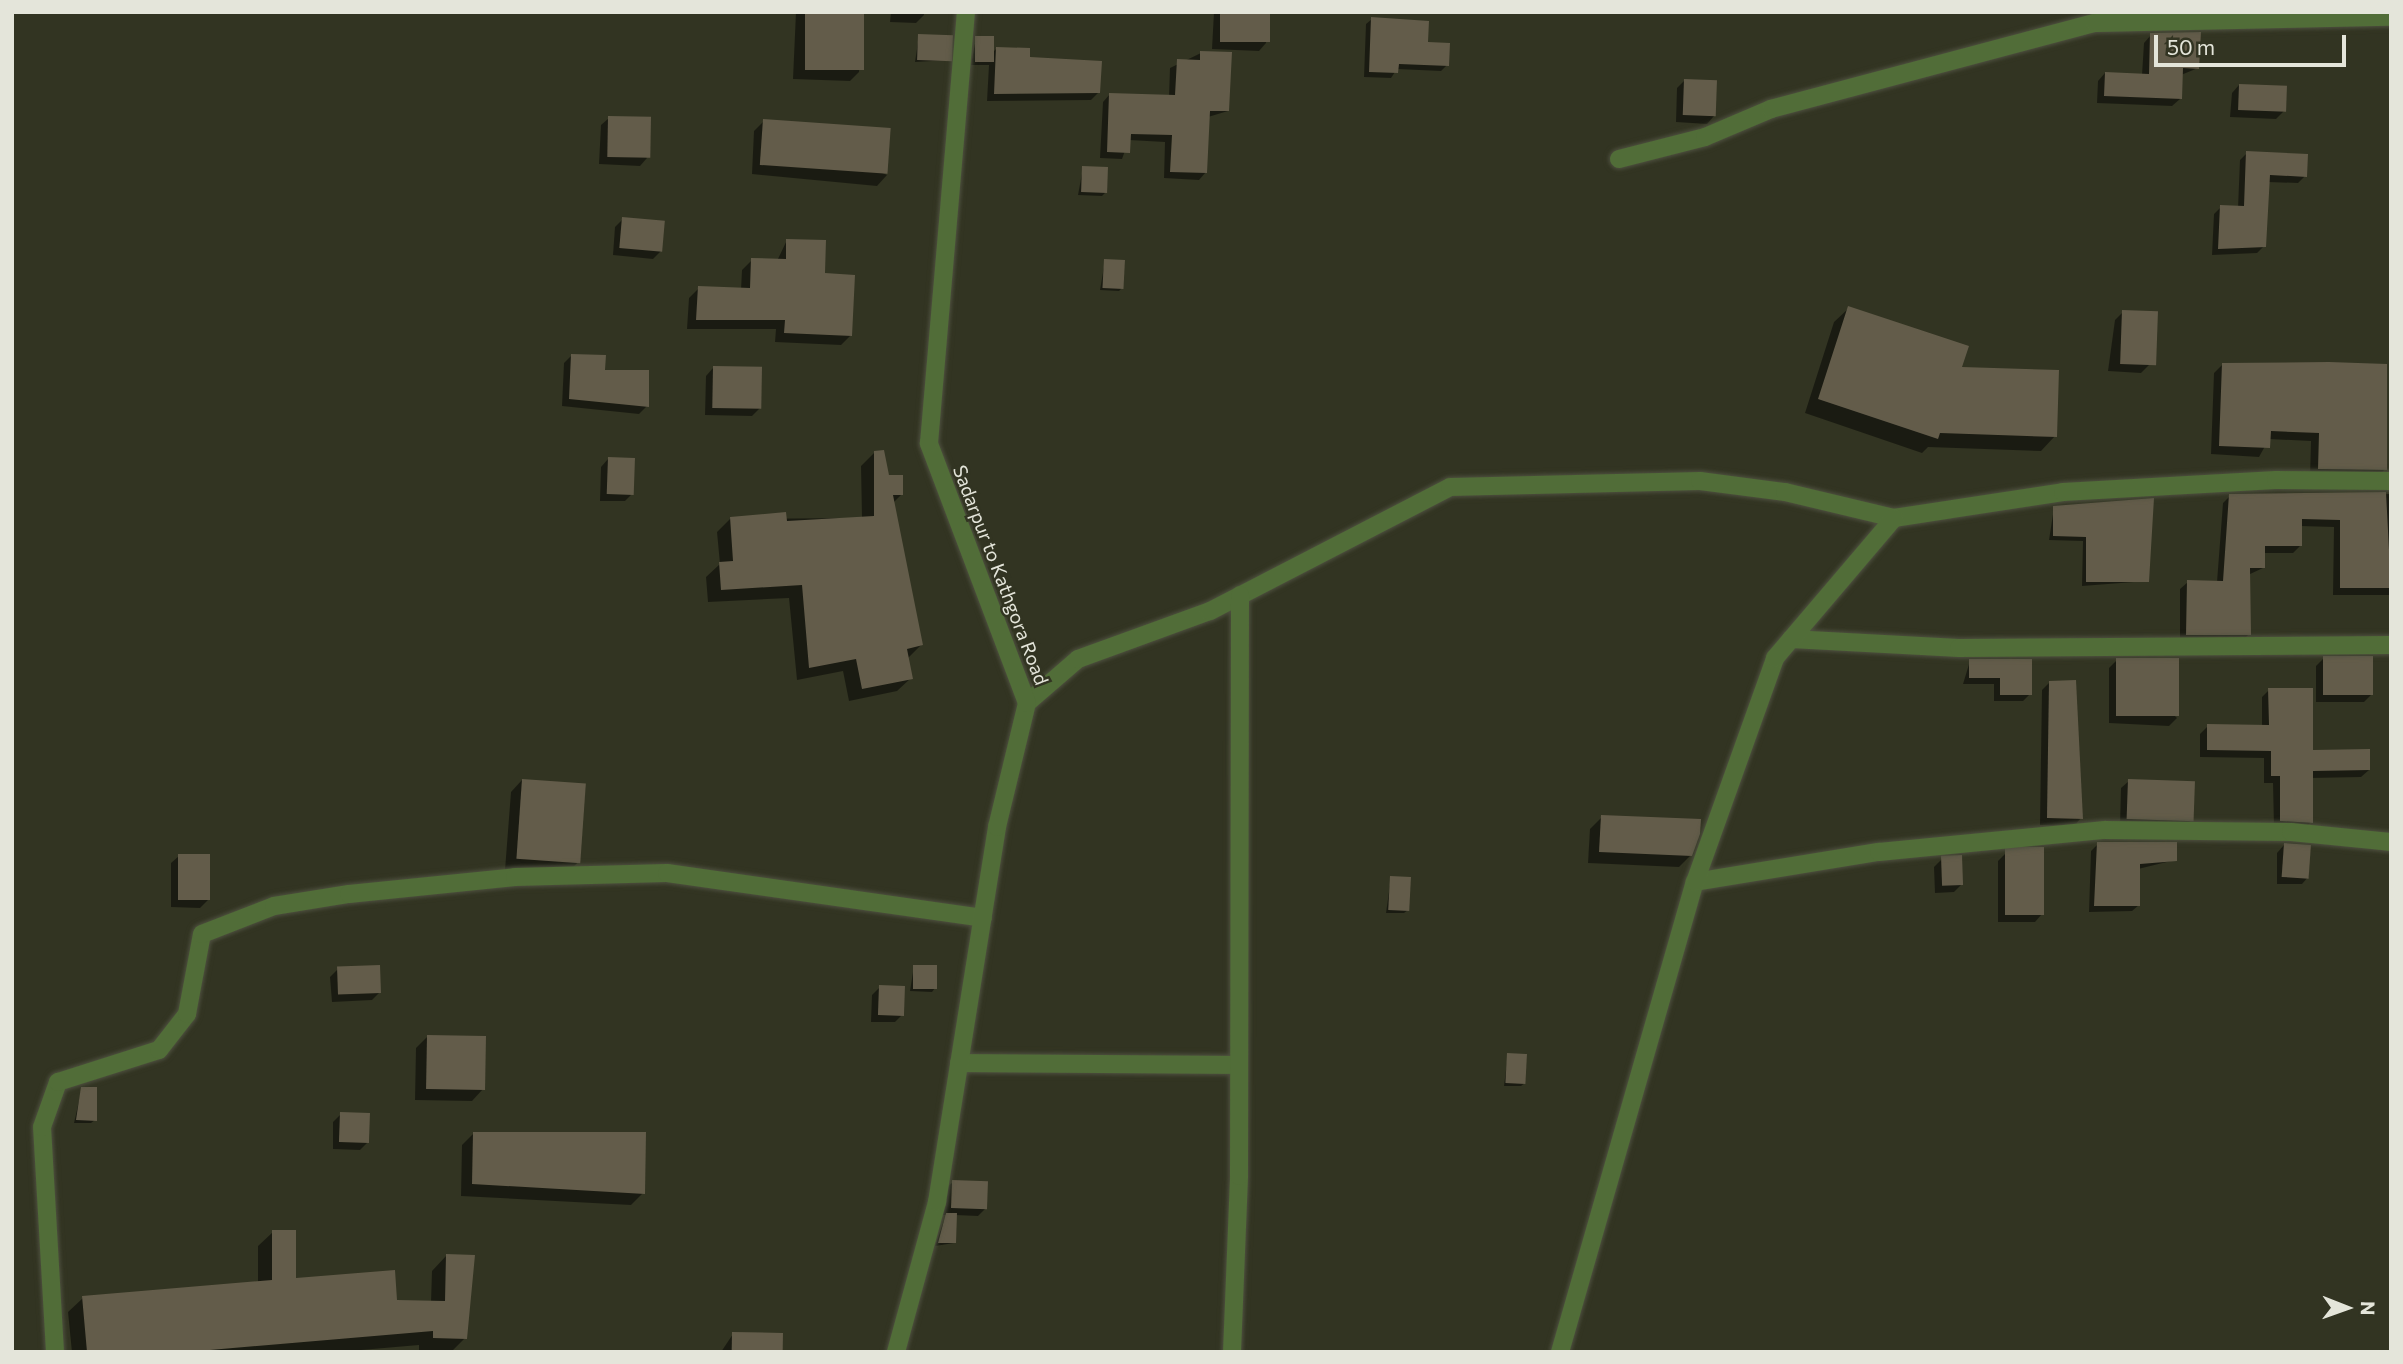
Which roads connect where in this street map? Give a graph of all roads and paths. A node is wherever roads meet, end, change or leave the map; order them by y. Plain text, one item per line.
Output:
1 (966, 12) edge
2 (2391, 17) edge
3 (1619, 159) dead end
4 (2391, 481) edge
5 (1895, 518) junction
6 (1240, 595) junction
7 (1791, 639) junction
8 (2391, 645) edge
9 (1027, 703) junction
10 (2391, 842) edge
11 (1695, 882) junction
12 (982, 918) junction
13 (959, 1063) junction
14 (1238, 1065) junction
15 (55, 1352) edge
16 (896, 1352) edge
17 (1231, 1352) edge
18 (1560, 1352) edge

1 - 9 street, Sadarpur to Kathgora Road
2 - 3 street
4 - 5 street
5 - 6 street
5 - 7 street
6 - 9 street
6 - 14 street
7 - 8 street
7 - 11 street
9 - 12 street, Sadarpur to Kathgora Road
10 - 11 street
11 - 18 street
12 - 13 street, Sadarpur to Kathgora Road
12 - 15 street
13 - 14 street
13 - 16 street, Sadarpur to Kathgora Road
14 - 17 street

